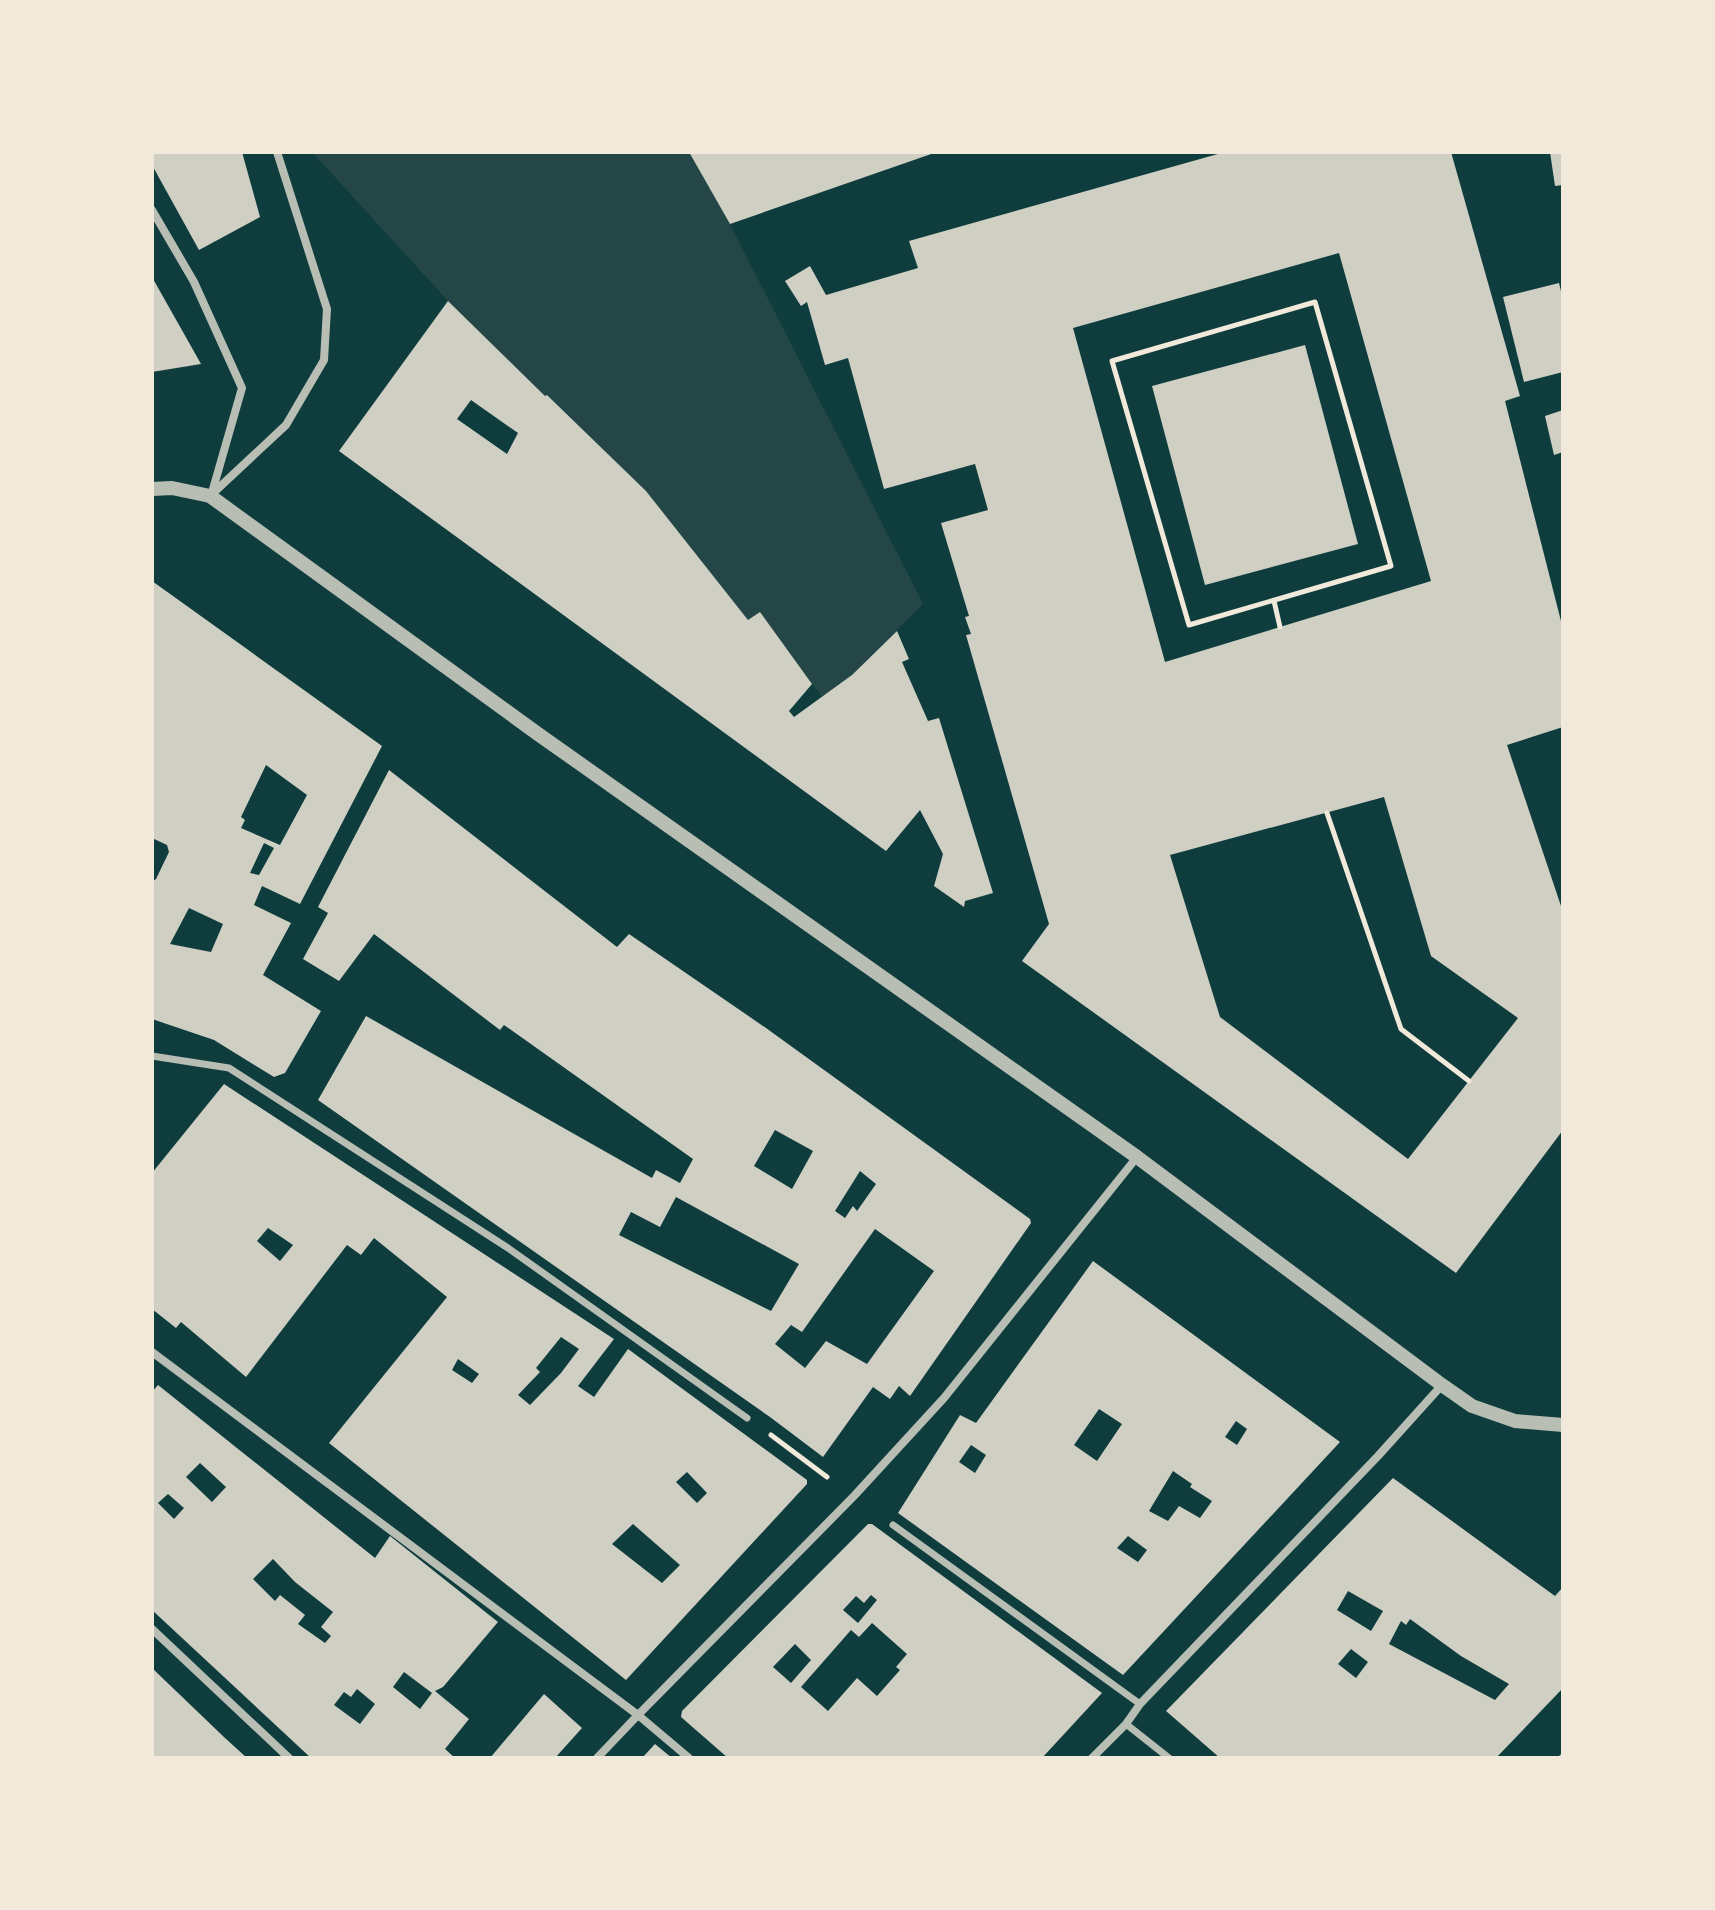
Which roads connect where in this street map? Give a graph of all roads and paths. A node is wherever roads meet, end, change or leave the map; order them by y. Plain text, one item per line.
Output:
1 (277, 152) edge
2 (152, 210) edge
3 (152, 489) edge
4 (210, 496) junction
5 (1274, 600) junction
6 (1280, 627) dead end
7 (1327, 813) dead end
8 (152, 1056) edge
9 (1469, 1081) dead end
10 (1137, 1157) junction
11 (152, 1352) edge
12 (1442, 1385) junction
13 (747, 1418) joint
14 (1563, 1425) edge
15 (854, 1496) junction
16 (893, 1525) dead end
17 (152, 1629) edge
18 (1140, 1704) junction
19 (638, 1715) junction
20 (1126, 1724) junction
21 (289, 1758) edge
22 (597, 1758) edge
23 (689, 1758) edge
24 (1092, 1758) edge
25 (1169, 1758) edge

1 - 4 street
2 - 4 street
3 - 4 street
4 - 10 street
5 - 5 path
5 - 6 path
7 - 9 path
8 - 13 street
10 - 12 street
10 - 15 street
11 - 19 street
12 - 14 street
12 - 18 street
13 - 15 path
15 - 19 street
16 - 18 street
17 - 21 street
18 - 20 street
19 - 22 street
19 - 23 street
20 - 24 street
20 - 25 street

